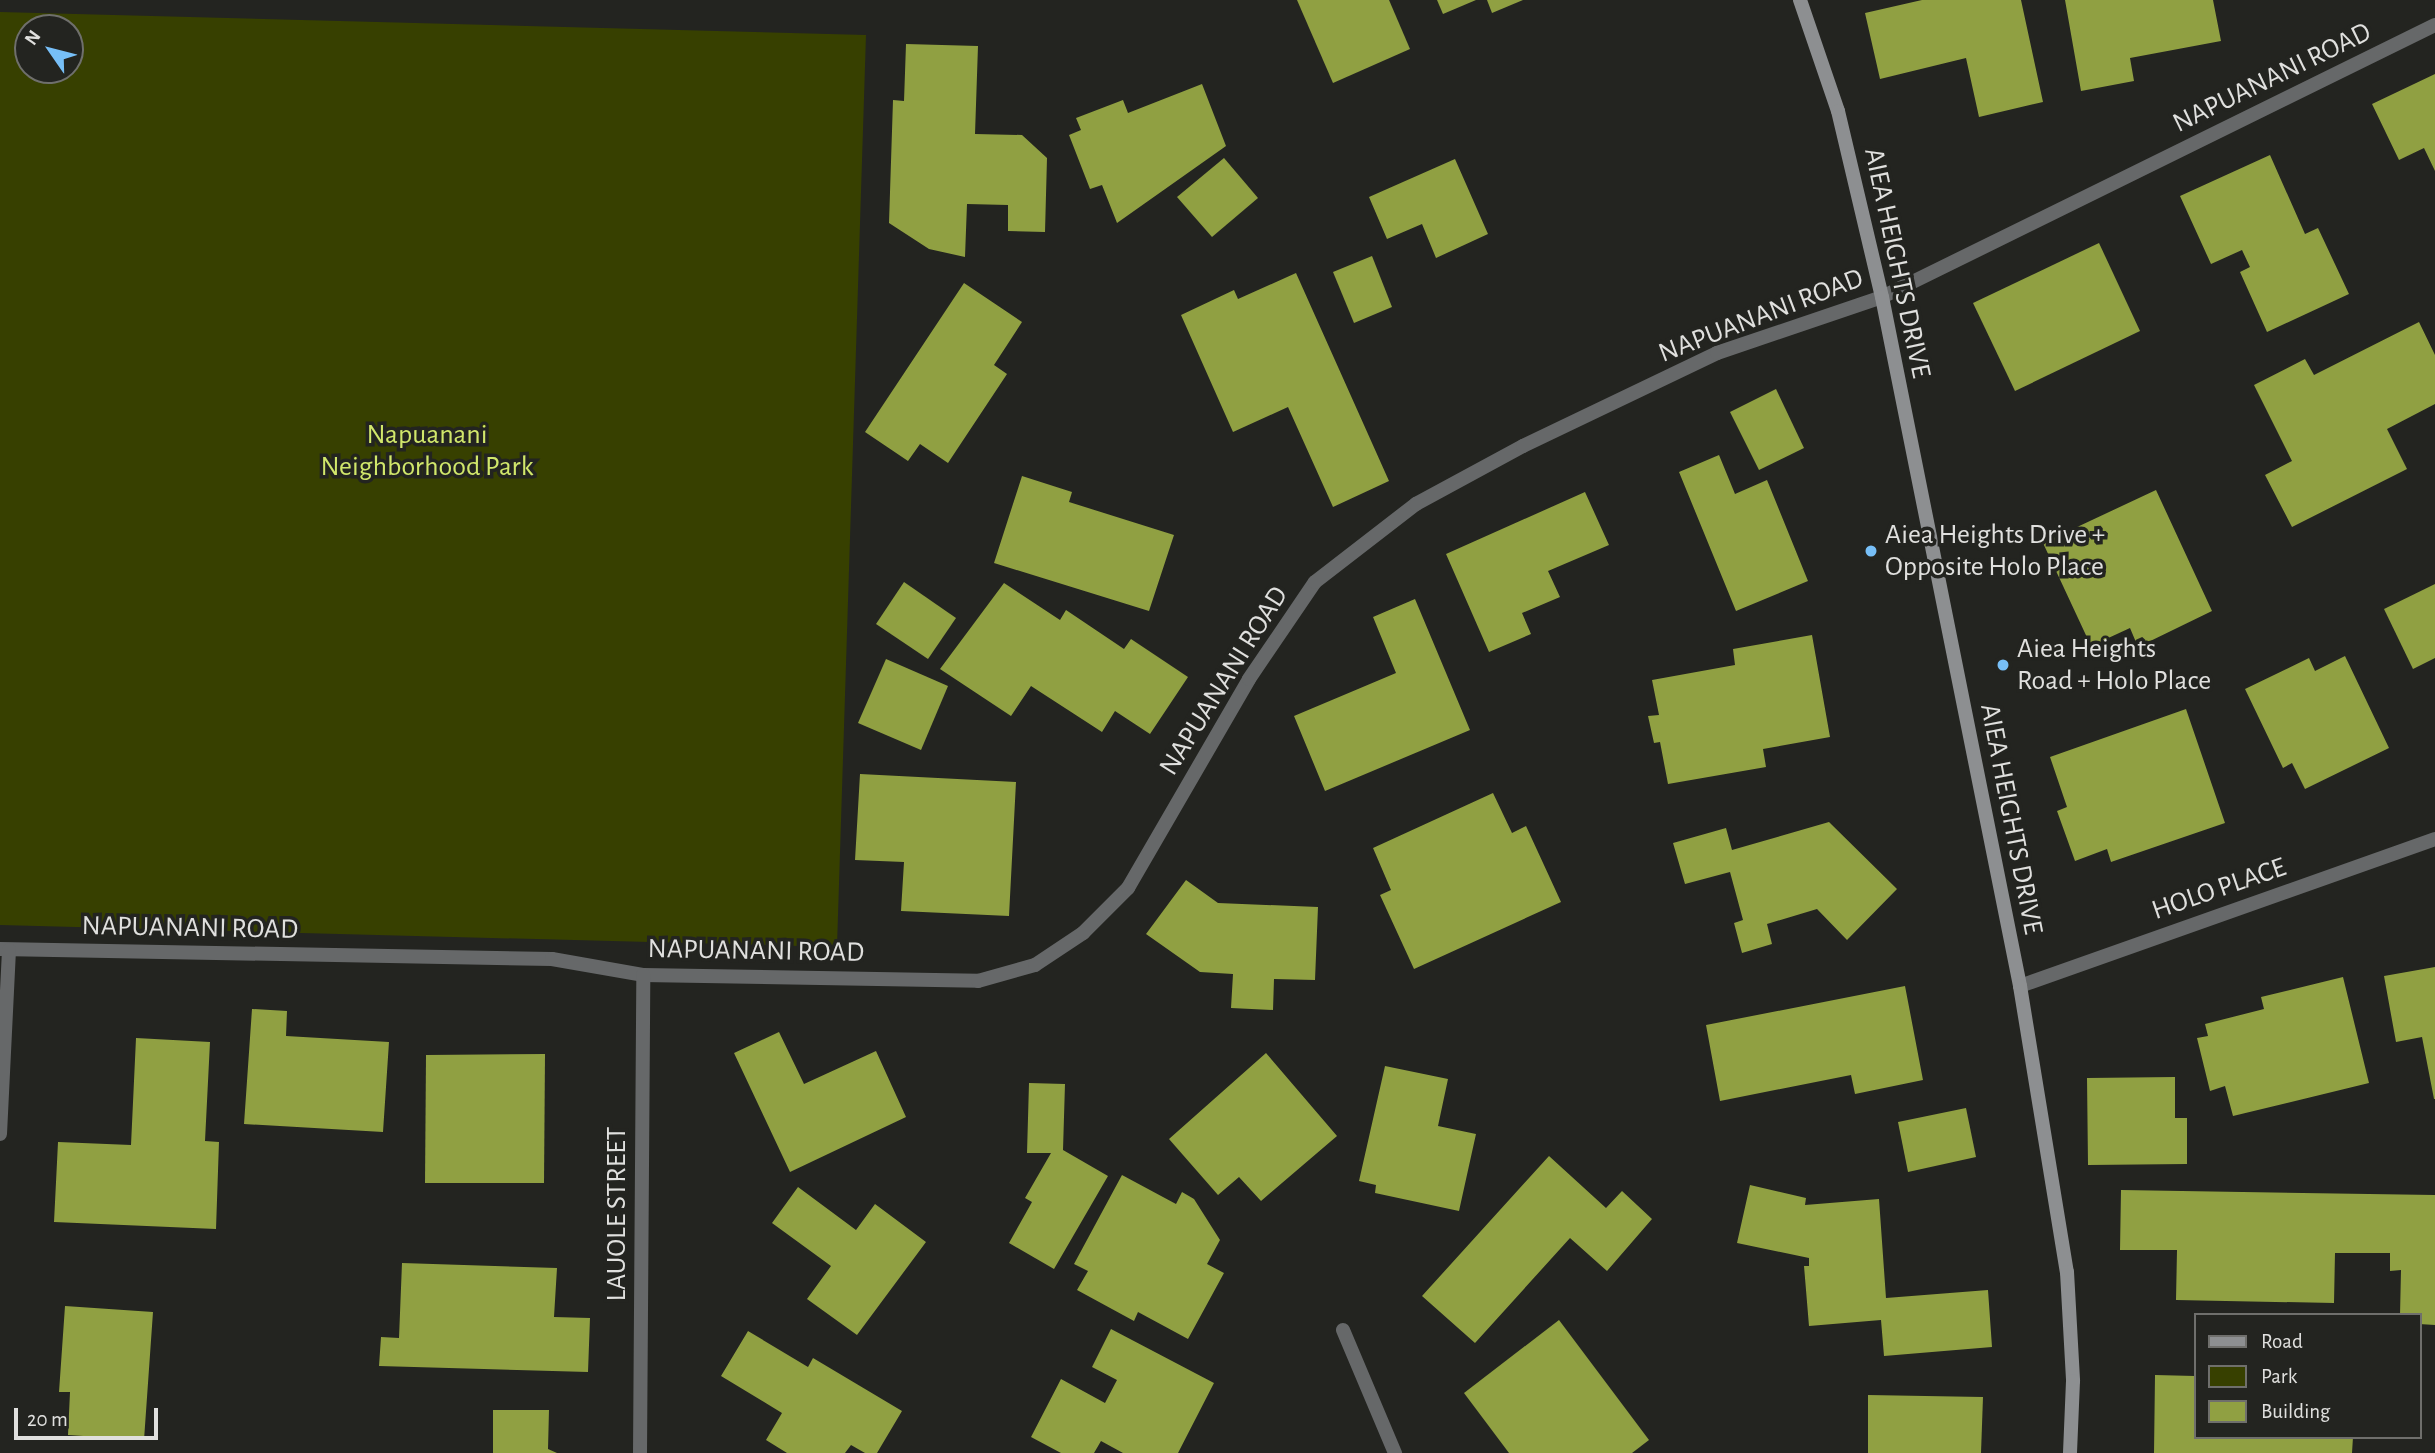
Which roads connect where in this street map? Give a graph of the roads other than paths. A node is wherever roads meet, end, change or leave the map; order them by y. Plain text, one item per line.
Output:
1 (1800, 0) edge
2 (2435, 25) edge
3 (1882, 297) junction
4 (2435, 839) edge
5 (4, 950) edge
6 (643, 975) junction
7 (2020, 986) junction
8 (0, 1134) edge
9 (1343, 1330) dead end
10 (640, 1453) edge
11 (1395, 1453) edge
12 (2070, 1453) edge

1 - 3 street, AIEA HEIGHTS DRIVE
2 - 3 street, NAPUANANI ROAD
3 - 6 street, NAPUANANI ROAD
3 - 7 street, AIEA HEIGHTS DRIVE
4 - 7 street, HOLO PLACE
5 - 6 street, NAPUANANI ROAD
5 - 8 street
6 - 10 street, LAUOLE STREET
7 - 12 street, AIEA HEIGHTS DRIVE
9 - 11 street

